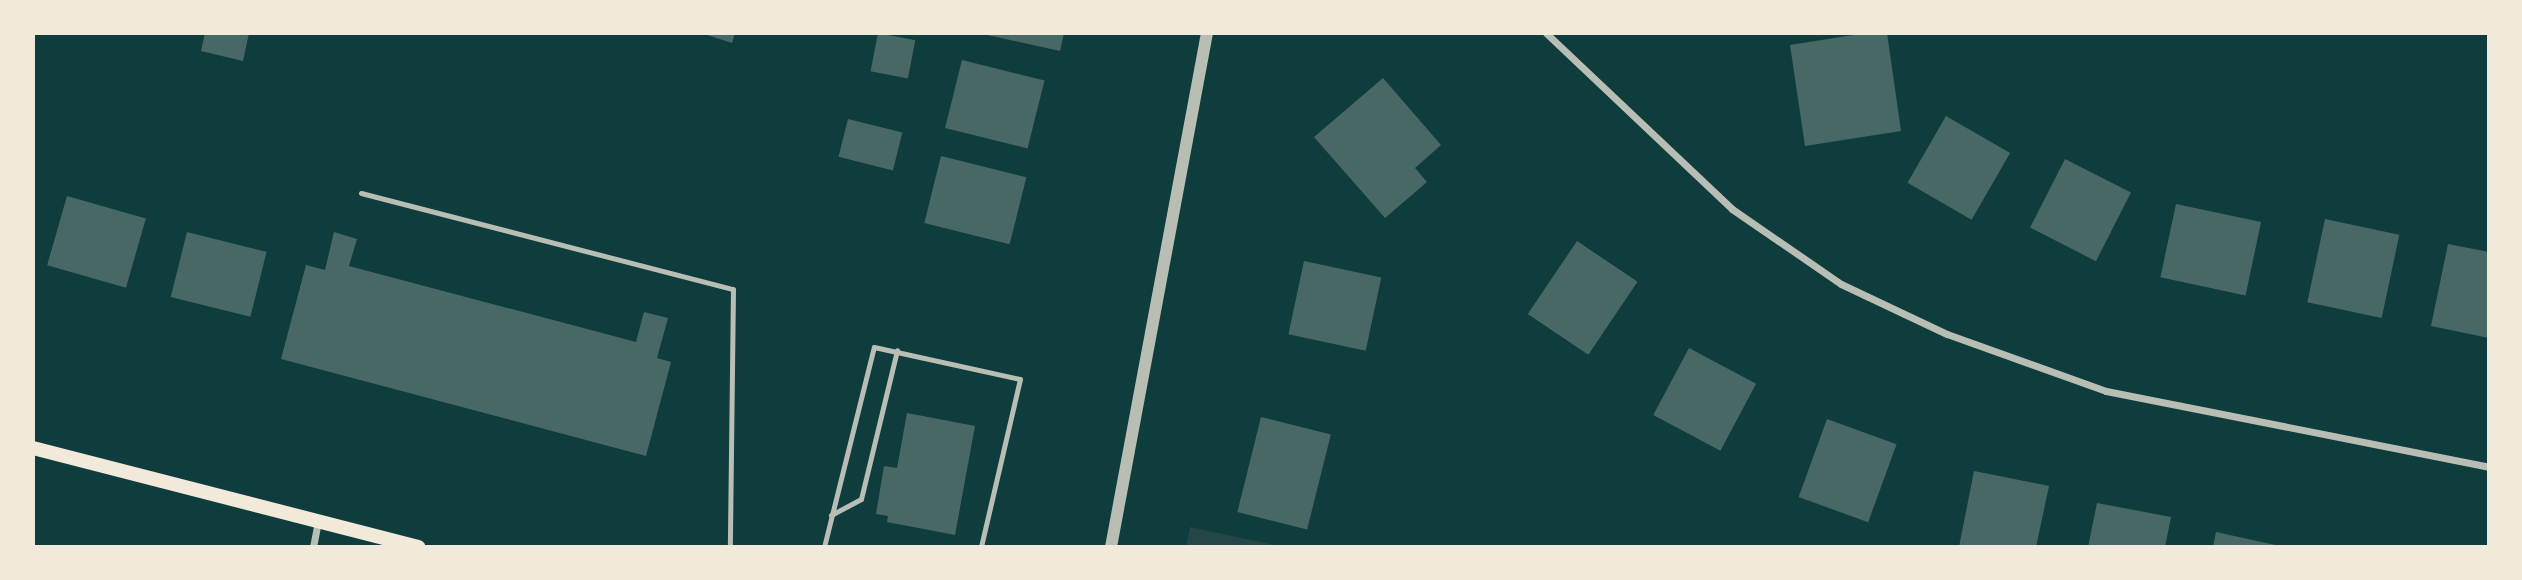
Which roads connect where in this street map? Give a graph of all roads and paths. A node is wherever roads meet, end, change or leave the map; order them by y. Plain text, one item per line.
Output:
1 (1207, 33) edge
2 (1546, 33) edge
3 (361, 193) dead end
4 (897, 350) junction
5 (33, 448) edge
6 (2489, 467) edge
7 (831, 515) junction
8 (318, 522) junction
9 (313, 547) edge
10 (419, 547) edge
11 (730, 547) edge
12 (824, 547) edge
13 (981, 547) edge
14 (1111, 547) edge

1 - 14 street
2 - 6 street
3 - 11 lane
4 - 7 lane
4 - 7 lane
4 - 13 lane
5 - 8 main road
7 - 12 lane
8 - 9 street
8 - 10 main road

